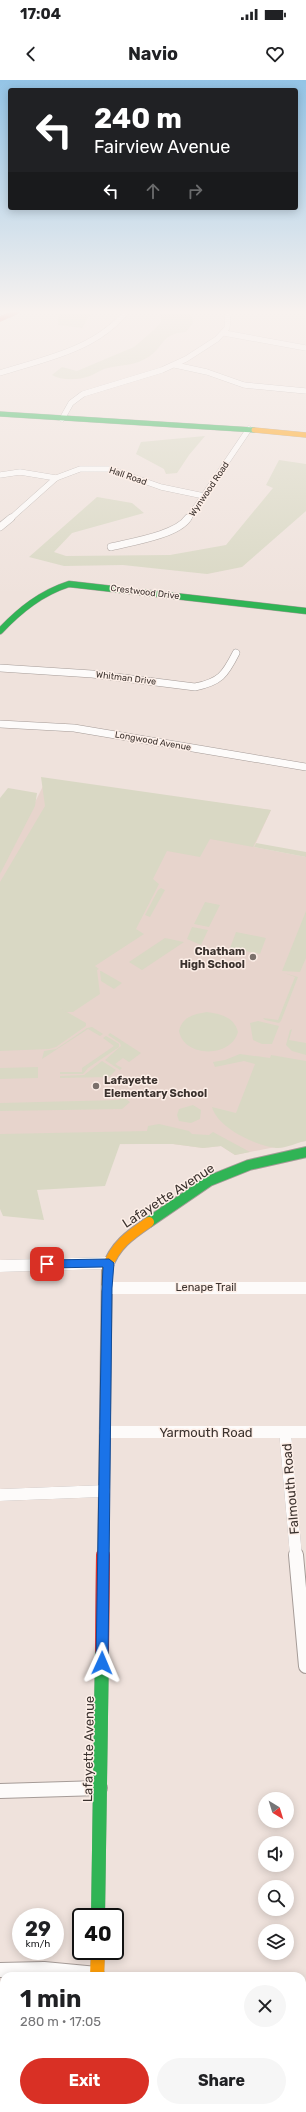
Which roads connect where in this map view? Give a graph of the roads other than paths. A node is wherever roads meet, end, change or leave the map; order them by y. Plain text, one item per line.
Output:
1 (69, 407) edge
2 (0, 414) edge
3 (62, 419) junction
4 (249, 429) junction
5 (306, 435) edge
6 (0, 475) edge
7 (56, 478) junction
8 (204, 496) junction
9 (0, 527) edge
10 (111, 547) dead end
11 (306, 611) edge
12 (0, 631) edge
13 (236, 653) dead end
14 (0, 668) edge
15 (0, 724) edge
16 (306, 766) edge
17 (306, 1152) edge
18 (109, 1263) junction
19 (0, 1266) edge
20 (107, 1288) junction
21 (306, 1288) edge
22 (106, 1432) junction
23 (285, 1432) junction
24 (306, 1432) edge
25 (104, 1491) junction
26 (0, 1496) edge
27 (305, 1636) edge
28 (306, 1666) edge
29 (100, 1788) junction
30 (0, 1791) edge
31 (98, 1908) edge
32 (98, 1960) edge
33 (0, 1970) edge
34 (70, 1972) edge
35 (97, 1972) edge

1 - 3 street
2 - 3 street
3 - 4 street
4 - 5 street
4 - 8 street, Wynwood Road
6 - 7 street
7 - 8 street, Hall Road
7 - 9 street, Hall Road
8 - 10 street, Wynwood Road
11 - 12 street, Crestwood Drive
13 - 14 street, Whitman Drive
15 - 16 street, Longwood Avenue
17 - 18 street, Lafayette Avenue
18 - 19 street
18 - 20 street, Lafayette Avenue
20 - 21 street, Lenape Trail
20 - 22 street, Lafayette Avenue
22 - 23 street, Yarmouth Road
22 - 25 street, Lafayette Avenue
23 - 24 street, Yarmouth Road
23 - 27 street, Falmouth Road
25 - 26 street
25 - 29 street, Lafayette Avenue
27 - 28 street, Falmouth Road
29 - 30 street
29 - 31 street, Lafayette Avenue
32 - 35 street
33 - 34 street

